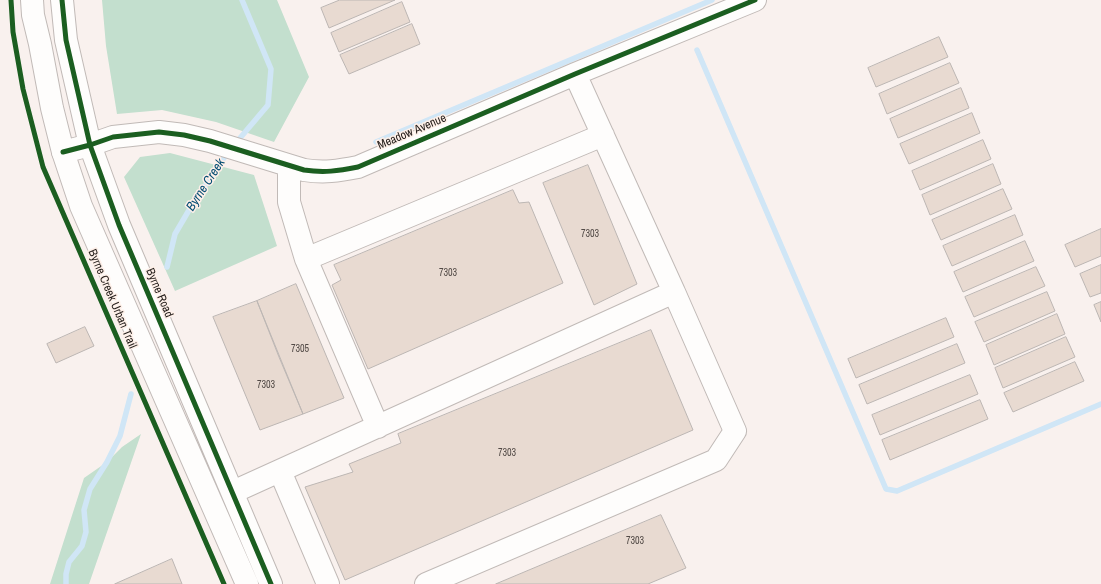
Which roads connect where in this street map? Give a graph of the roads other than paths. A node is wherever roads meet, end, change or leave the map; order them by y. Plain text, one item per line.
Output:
1 (62, 0) edge
2 (755, 0) edge
3 (28, 5) edge
4 (575, 74) junction
5 (603, 135) junction
6 (90, 145) junction
7 (63, 152) junction
8 (288, 166) junction
9 (306, 258) junction
10 (674, 292) junction
11 (378, 426) junction
12 (280, 470) junction
13 (233, 492) junction
14 (247, 584) edge
15 (271, 584) edge
16 (328, 584) edge
17 (426, 584) edge

1 - 6 main road, Byrne Road
2 - 4 main road, Meadow Avenue
3 - 7 main road
4 - 5 main road
4 - 8 main road, Meadow Avenue
5 - 9 main road
5 - 10 main road
6 - 7 main road, Meadow Avenue
6 - 8 main road, Meadow Avenue
6 - 13 main road, Byrne Road
7 - 14 main road
8 - 9 main road
9 - 11 main road
10 - 11 main road
10 - 17 main road
11 - 12 main road
12 - 13 main road
12 - 16 main road
13 - 15 main road, Byrne Road

